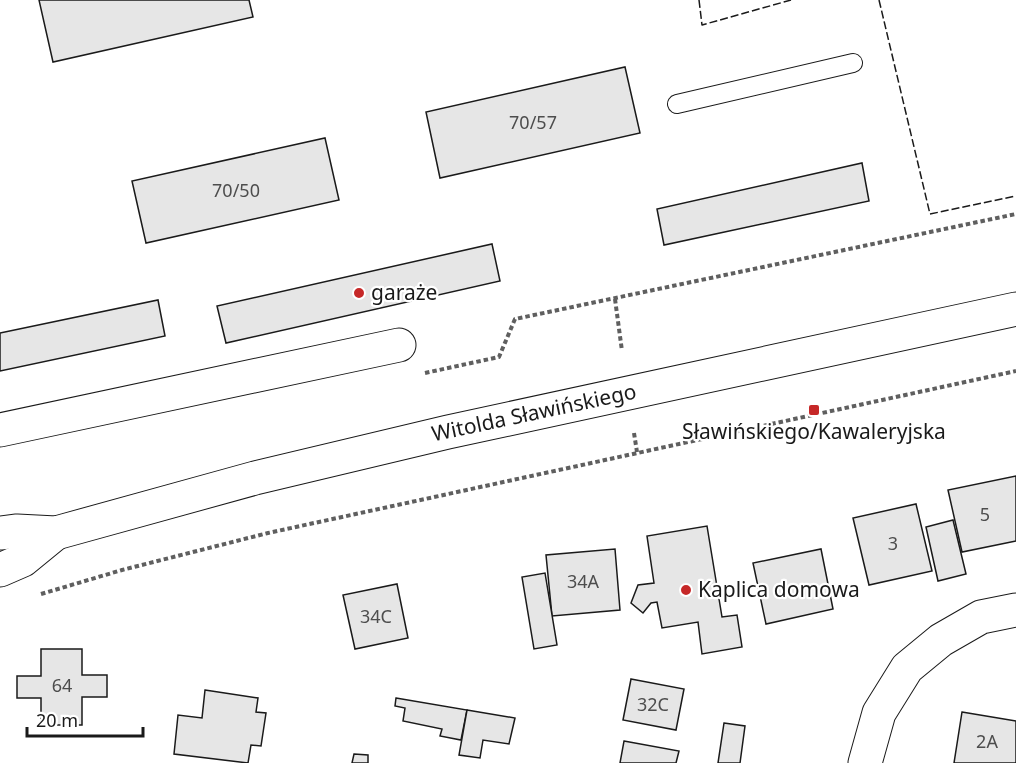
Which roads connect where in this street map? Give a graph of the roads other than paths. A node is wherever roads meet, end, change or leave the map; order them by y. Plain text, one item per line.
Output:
1 (853, 63) dead end
2 (676, 104) dead end
3 (1016, 309) edge
4 (399, 345) dead end
5 (0, 429) edge
6 (0, 533) edge
7 (56, 533) junction
8 (0, 570) edge
9 (1016, 610) edge
10 (865, 763) edge

1 - 2 lane
3 - 7 main road, Witolda Sławińskiego
4 - 5 main road
6 - 7 main road, Witolda Sławińskiego
7 - 8 main road, Witolda Sławińskiego
9 - 10 main road

